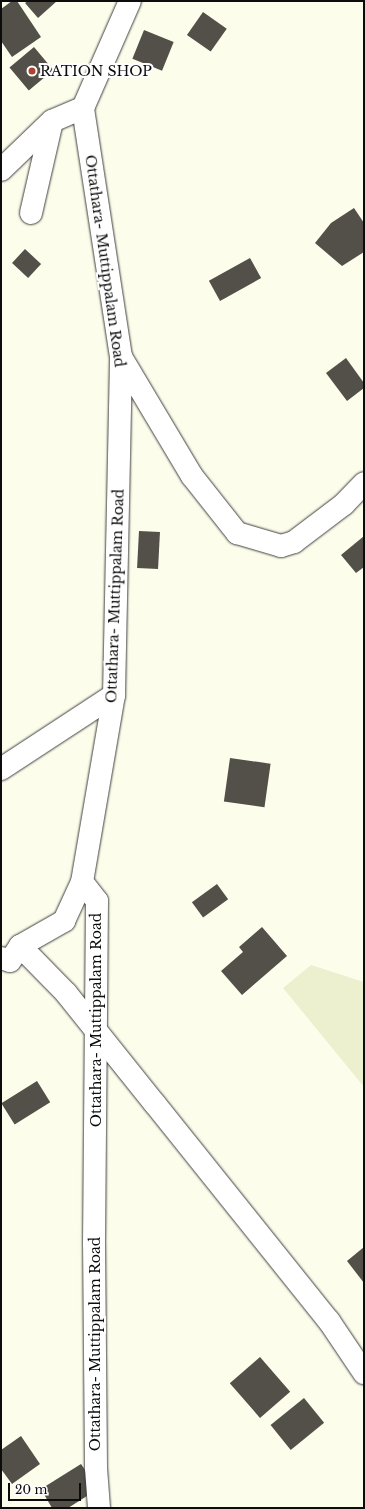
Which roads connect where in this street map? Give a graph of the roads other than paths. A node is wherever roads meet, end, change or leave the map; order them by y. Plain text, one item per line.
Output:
1 (130, 1) edge
2 (83, 108) junction
3 (52, 121) junction
4 (1, 170) edge
5 (31, 213) dead end
6 (121, 357) junction
7 (364, 483) edge
8 (114, 695) junction
9 (1, 769) edge
10 (82, 882) junction
11 (20, 946) junction
12 (1, 958) edge
13 (96, 1030) junction
14 (364, 1373) edge
15 (99, 1508) edge

1 - 2 street
2 - 3 street
2 - 6 street, Ottathara- Muttippalam Road
3 - 4 street
3 - 5 street
6 - 7 street
6 - 8 street, Ottathara- Muttippalam Road
8 - 9 street
8 - 10 street, Ottathara- Muttippalam Road
10 - 11 street
10 - 13 street, Ottathara- Muttippalam Road
11 - 12 street
11 - 13 street
13 - 14 street
13 - 15 street, Ottathara- Muttippalam Road

